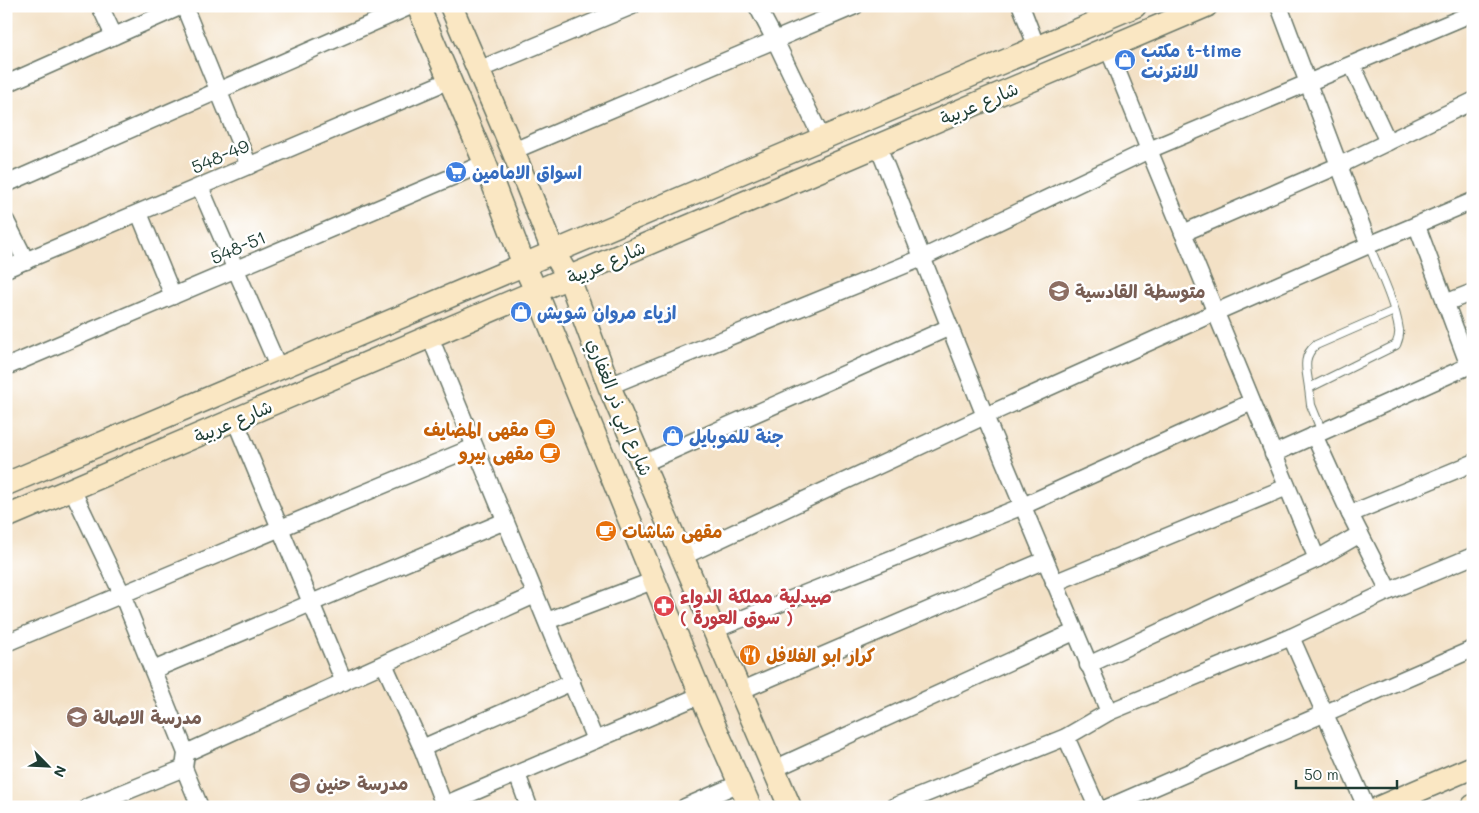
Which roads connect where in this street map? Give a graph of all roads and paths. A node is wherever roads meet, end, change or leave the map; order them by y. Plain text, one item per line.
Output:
1 (100, 6) edge
2 (183, 6) edge
3 (411, 6) edge
4 (418, 6) edge
5 (451, 6) edge
6 (632, 6) edge
7 (757, 6) edge
8 (854, 6) edge
9 (1021, 6) edge
10 (1135, 6) edge
11 (1206, 6) edge
12 (1279, 6) edge
13 (1473, 13) edge
14 (114, 36) junction
15 (775, 40) junction
16 (1037, 48) junction
17 (1108, 48) junction
18 (1352, 65) junction
19 (478, 70) junction
20 (450, 80) junction
21 (6, 84) edge
22 (1308, 84) junction
23 (218, 91) junction
24 (1473, 101) edge
25 (822, 139) junction
26 (1388, 142) junction
27 (878, 146) junction
28 (1149, 150) junction
29 (513, 151) junction
30 (485, 163) junction
31 (1340, 165) junction
32 (249, 166) junction
33 (6, 184) edge
34 (200, 187) junction
35 (1473, 202) edge
36 (139, 213) junction
37 (6, 221) edge
38 (1417, 226) junction
39 (1183, 233) junction
40 (1369, 245) junction
41 (554, 253) junction
42 (922, 258) junction
43 (26, 261) junction
44 (524, 265) junction
45 (6, 269) edge
46 (236, 269) junction
47 (569, 278) junction
48 (536, 292) junction
49 (1473, 292) edge
50 (173, 296) junction
51 (1445, 303) junction
52 (1394, 311) junction
53 (1216, 312) junction
54 (950, 327) junction
55 (430, 337) junction
56 (1471, 365) edge
57 (6, 367) edge
58 (279, 369) junction
59 (609, 386) junction
60 (1308, 388) junction
61 (1252, 402) junction
62 (985, 416) junction
63 (235, 420) junction
64 (1318, 434) junction
65 (474, 447) junction
66 (1273, 454) junction
67 (1473, 463) edge
68 (642, 464) junction
69 (7, 481) edge
70 (1287, 487) junction
71 (72, 489) junction
72 (1023, 506) junction
73 (1350, 514) junction
74 (6, 517) edge
75 (505, 521) junction
76 (279, 528) junction
77 (1360, 534) junction
78 (1473, 556) edge
79 (682, 557) junction
80 (1317, 559) junction
81 (1045, 560) junction
82 (655, 580) junction
83 (1054, 583) junction
84 (1389, 591) junction
85 (122, 594) junction
86 (535, 595) junction
87 (310, 603) junction
88 (547, 621) junction
89 (714, 630) junction
90 (1074, 632) junction
91 (1291, 637) junction
92 (6, 643) edge
93 (1473, 649) edge
94 (384, 664) junction
95 (1088, 665) junction
96 (153, 670) junction
97 (344, 682) junction
98 (572, 682) junction
99 (740, 691) junction
100 (701, 695) junction
101 (1109, 712) junction
102 (1324, 713) junction
103 (752, 717) junction
104 (717, 731) junction
105 (1066, 736) junction
106 (596, 740) junction
107 (422, 748) junction
108 (185, 761) junction
109 (1473, 767) edge
110 (774, 769) junction
111 (517, 774) junction
112 (740, 783) junction
113 (442, 806) edge
114 (88, 807) edge
115 (200, 807) edge
116 (529, 807) edge
117 (685, 807) edge
118 (750, 807) edge
119 (790, 807) edge
120 (893, 807) edge
121 (1097, 807) edge
122 (1109, 807) edge
123 (1366, 807) edge
124 (1380, 807) edge

1 - 14 street
2 - 14 street
2 - 23 street
3 - 23 street
4 - 20 main road, شارع ابي ذر الغفاري
5 - 19 main road, شارع ابي ذر الغفاري
6 - 19 street
7 - 15 street
8 - 15 street
9 - 16 street
10 - 16 main road, شارع عربية
11 - 17 main road, شارع عربية
12 - 22 street
13 - 18 street
14 - 21 street
15 - 25 street
15 - 29 street
16 - 25 main road, شارع عربية
17 - 27 main road, شارع عربية
17 - 28 street
18 - 22 street
18 - 26 street
19 - 29 main road, شارع ابي ذر الغفاري
20 - 30 main road, شارع ابي ذر الغفاري
20 - 32 street, 548-49
22 - 28 street
22 - 31 street
23 - 32 street
23 - 33 street
24 - 26 street
25 - 41 main road, شارع عربية
26 - 31 street
27 - 42 street
27 - 47 main road, شارع عربية
28 - 39 street
28 - 42 street
29 - 41 main road, شارع ابي ذر الغفاري
30 - 44 main road, شارع ابي ذر الغفاري
30 - 46 street, 548-51
31 - 39 street
31 - 40 street
32 - 34 street, 548-49
34 - 36 street, 548-49
34 - 46 street
35 - 38 street
36 - 43 street, 548-49
36 - 50 street
37 - 43 street
38 - 40 street
38 - 51 street
39 - 53 street
40 - 52 lane
40 - 53 street
41 - 44 main road, شارع عربية
41 - 47 main road, شارع ابي ذر الغفاري
42 - 54 street
42 - 59 street
43 - 45 street, 548-49
44 - 48 main road, شارع ابي ذر الغفاري
44 - 58 main road, شارع عربية
46 - 50 street, 548-51
46 - 58 street
47 - 48 main road, شارع عربية
47 - 59 main road, شارع ابي ذر الغفاري
48 - 55 main road, شارع عربية
48 - 82 main road, شارع ابي ذر الغفاري
49 - 51 street
50 - 57 street, 548-51
51 - 56 street
52 - 60 lane
52 - 60 lane
53 - 61 street
53 - 62 street
54 - 62 street
54 - 68 street
55 - 63 main road, شارع عربية
55 - 65 street
56 - 64 street
58 - 69 main road, شارع عربية
59 - 68 main road, شارع ابي ذر الغفاري
60 - 64 lane
61 - 66 street
61 - 72 street
62 - 72 street
62 - 79 street
63 - 71 main road, شارع عربية
63 - 76 street
64 - 66 street
64 - 73 street
65 - 75 street
65 - 76 street
66 - 70 street
67 - 73 street
68 - 79 main road, شارع ابي ذر الغفاري
70 - 80 street
70 - 83 street
71 - 74 main road, شارع عربية
71 - 85 street
72 - 81 street
72 - 89 street
73 - 77 street
75 - 86 street
75 - 87 street
76 - 85 street
76 - 87 street
77 - 80 street
77 - 84 street
78 - 84 street
79 - 89 main road, شارع ابي ذر الغفاري
80 - 95 street
81 - 83 street
81 - 99 street
82 - 88 street
82 - 100 main road, شارع ابي ذر الغفاري
83 - 90 street
84 - 91 street
85 - 92 street
85 - 96 street
86 - 88 street
86 - 94 street
87 - 96 street
87 - 97 street
88 - 98 street
89 - 99 main road, شارع ابي ذر الغفاري
90 - 95 street
90 - 110 street
91 - 101 street
91 - 102 street
93 - 102 street
94 - 97 street
94 - 107 street
95 - 101 street
96 - 108 street
97 - 108 street
98 - 106 street
98 - 107 street
99 - 103 main road, شارع ابي ذر الغفاري
100 - 104 main road, شارع ابي ذر الغفاري
100 - 106 street
101 - 105 street
102 - 122 street
102 - 123 street
103 - 104 main road
103 - 110 main road, شارع ابي ذر الغفاري
104 - 112 main road, شارع ابي ذر الغفاري
105 - 120 street
105 - 121 street
106 - 111 street
107 - 113 street
108 - 114 street
108 - 115 street
109 - 124 main road
110 - 119 main road, شارع ابي ذر الغفاري
111 - 113 street
111 - 116 street
112 - 117 street
112 - 118 main road, شارع ابي ذر الغفاري

